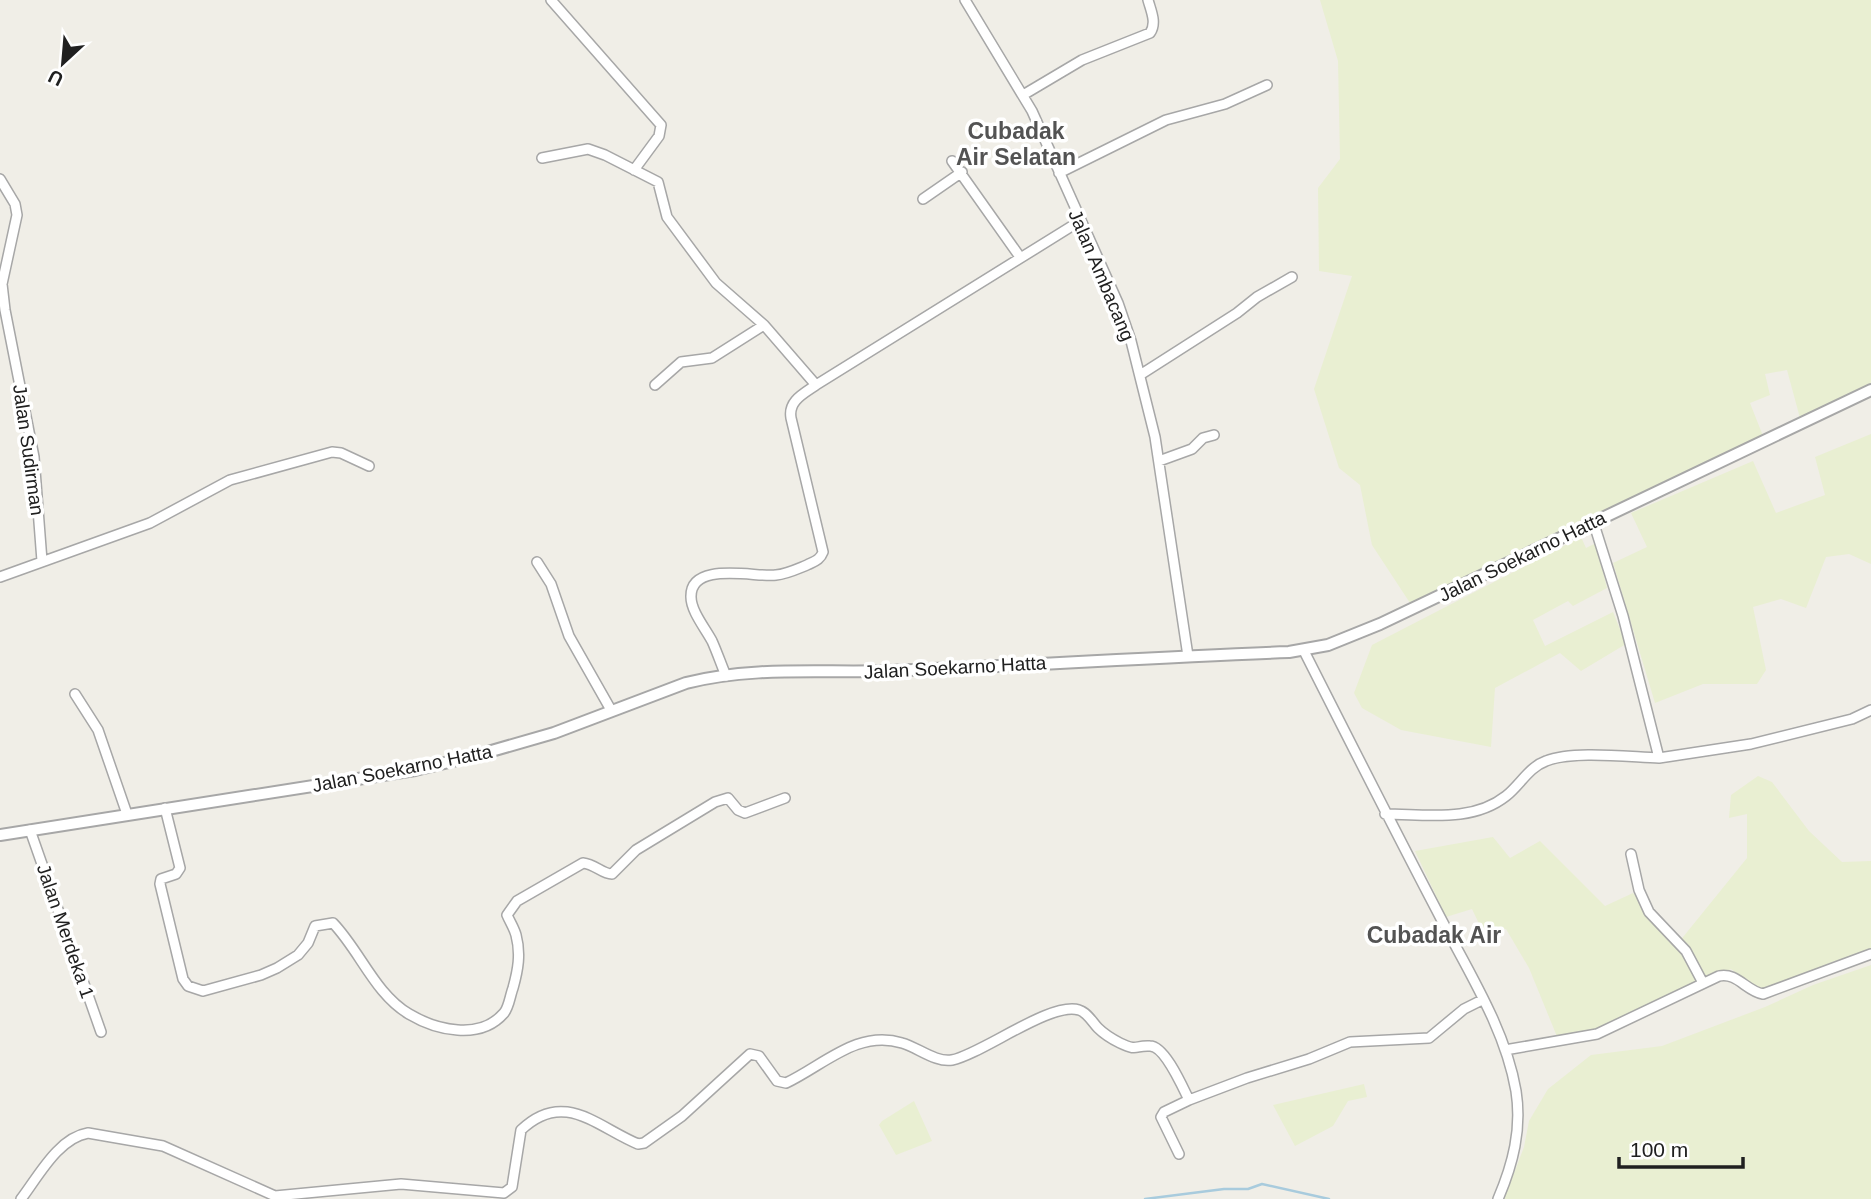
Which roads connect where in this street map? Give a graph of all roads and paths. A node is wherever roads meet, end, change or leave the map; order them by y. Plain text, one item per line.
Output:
1 (551, 0) edge
2 (965, 0) edge
3 (1148, 0) edge
4 (1267, 85) dead end
5 (1023, 95) junction
6 (542, 158) dead end
7 (952, 161) dead end
8 (634, 170) junction
9 (962, 172) junction
10 (1059, 173) junction
11 (0, 179) edge
12 (923, 199) dead end
13 (1080, 221) junction
14 (1020, 257) junction
15 (1292, 277) dead end
16 (764, 325) junction
17 (1140, 375) junction
18 (655, 385) dead end
19 (816, 385) junction
20 (1871, 390) edge
21 (1214, 435) dead end
22 (1159, 461) junction
23 (369, 466) dead end
24 (1593, 521) junction
25 (42, 561) junction
26 (537, 562) dead end
27 (0, 577) edge
28 (1304, 651) junction
29 (1188, 656) junction
30 (726, 676) junction
31 (75, 694) dead end
32 (611, 710) junction
33 (1871, 710) edge
34 (1660, 758) junction
35 (785, 798) dead end
36 (165, 808) junction
37 (127, 814) junction
38 (1385, 814) junction
39 (30, 830) junction
40 (0, 835) edge
41 (1631, 854) dead end
42 (1871, 954) edge
43 (1703, 984) junction
44 (1482, 1000) junction
45 (101, 1032) dead end
46 (1505, 1050) junction
47 (1189, 1100) junction
48 (1179, 1154) dead end
49 (21, 1199) edge
50 (1498, 1199) edge

1 - 8 street
2 - 5 street, Jalan Ambacang
3 - 5 street
4 - 10 street
5 - 10 street, Jalan Ambacang
6 - 8 street
7 - 9 street
8 - 16 street
9 - 12 street
9 - 14 street
10 - 13 street, Jalan Ambacang
11 - 25 street, Jalan Sudirman
13 - 14 street
13 - 17 street, Jalan Ambacang
14 - 19 street
15 - 17 street
16 - 18 street
16 - 19 street
17 - 22 street, Jalan Ambacang
19 - 30 street
20 - 24 street, Jalan Soekarno Hatta
21 - 22 street
22 - 29 street, Jalan Ambacang
23 - 25 street
24 - 28 street, Jalan Soekarno Hatta
24 - 34 street
25 - 27 street
26 - 32 street
28 - 29 street, Jalan Soekarno Hatta
28 - 38 street
29 - 30 street, Jalan Soekarno Hatta
30 - 32 street, Jalan Soekarno Hatta
31 - 37 street
32 - 36 street, Jalan Soekarno Hatta
33 - 34 street
34 - 38 street
35 - 36 street
36 - 37 street, Jalan Soekarno Hatta
37 - 39 street, Jalan Soekarno Hatta
38 - 44 street
39 - 40 street, Jalan Soekarno Hatta
39 - 45 street, Jalan Merdeka 1
41 - 43 street
42 - 43 street
43 - 46 street
44 - 46 street
44 - 47 street
46 - 50 street
47 - 48 street
47 - 49 street

